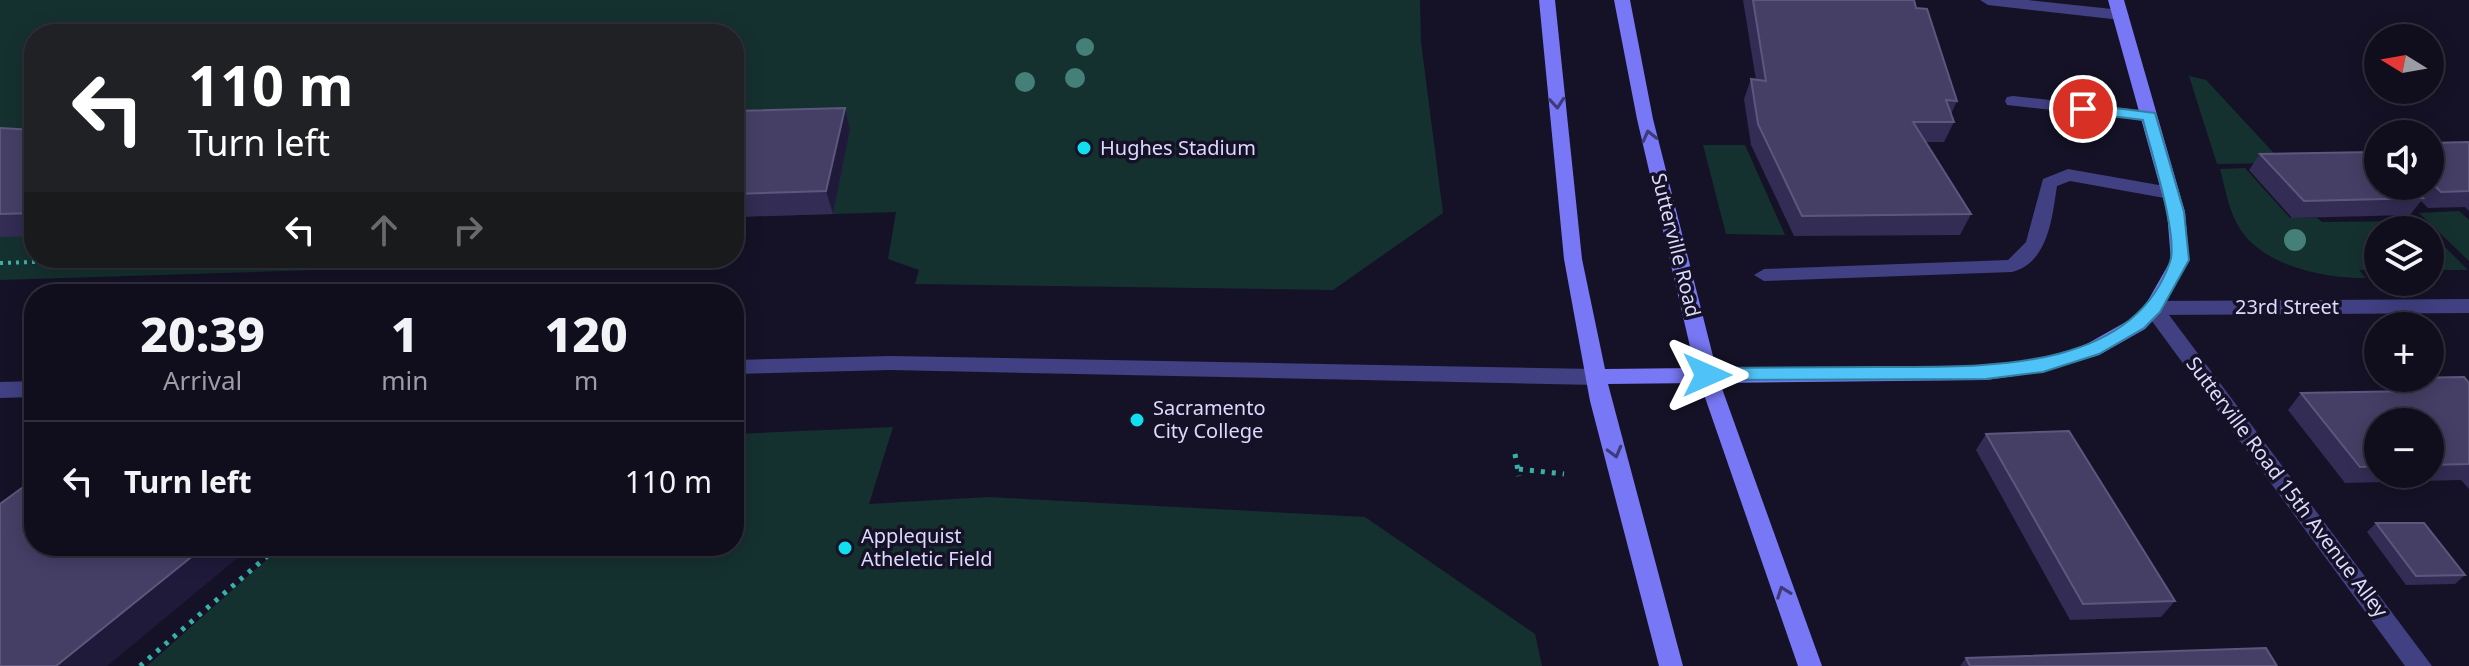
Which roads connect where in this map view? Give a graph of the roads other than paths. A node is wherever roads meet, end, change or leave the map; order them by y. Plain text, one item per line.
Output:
1 (1547, 0) edge
2 (1622, 0) edge
3 (1988, 0) edge
4 (2118, 7) edge
5 (2013, 101) dead end
6 (2149, 116) junction
7 (2170, 193) junction
8 (1764, 275) dead end
9 (2469, 306) edge
10 (2153, 308) junction
11 (744, 367) edge
12 (1707, 375) junction
13 (1596, 377) junction
14 (24, 389) edge
15 (0, 390) edge
16 (1671, 666) edge
17 (1810, 666) edge
18 (2420, 666) edge

1 -> 13 main road
12 -> 2 main road, Sutterville Road
3 - 4 street
4 - 6 main road
5 - 6 street
6 - 7 main road
7 - 8 street
7 - 10 main road
9 - 10 street, 23rd Street
10 - 12 main road
10 - 18 street, Sutterville Road 15th Avenue Alley
11 - 13 street
12 - 13 main road
17 -> 12 main road, Sutterville Road
13 -> 16 main road
14 - 15 street

